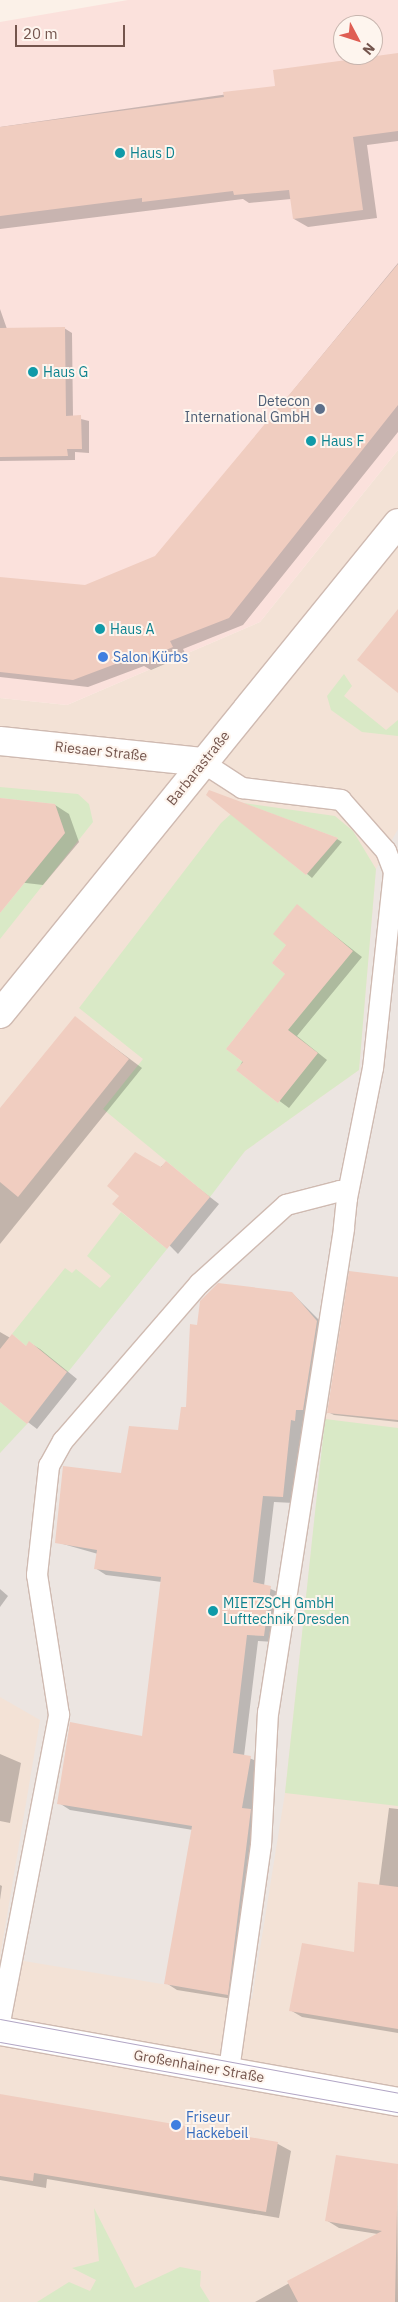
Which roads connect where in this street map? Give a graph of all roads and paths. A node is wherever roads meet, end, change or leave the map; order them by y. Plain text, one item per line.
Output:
1 (398, 523) edge
2 (0, 741) edge
3 (202, 762) junction
4 (0, 1014) edge
5 (348, 1198) junction
6 (0, 2022) edge
7 (0, 2031) edge
8 (229, 2071) junction
9 (398, 2102) edge

1 - 3 street, Barbarastraße
2 - 3 street, Riesaer Straße
3 - 4 street, Barbarastraße
3 - 5 lane
5 - 6 lane
5 - 8 lane
7 - 8 street, Großenhainer Straße
8 - 9 street, Großenhainer Straße

